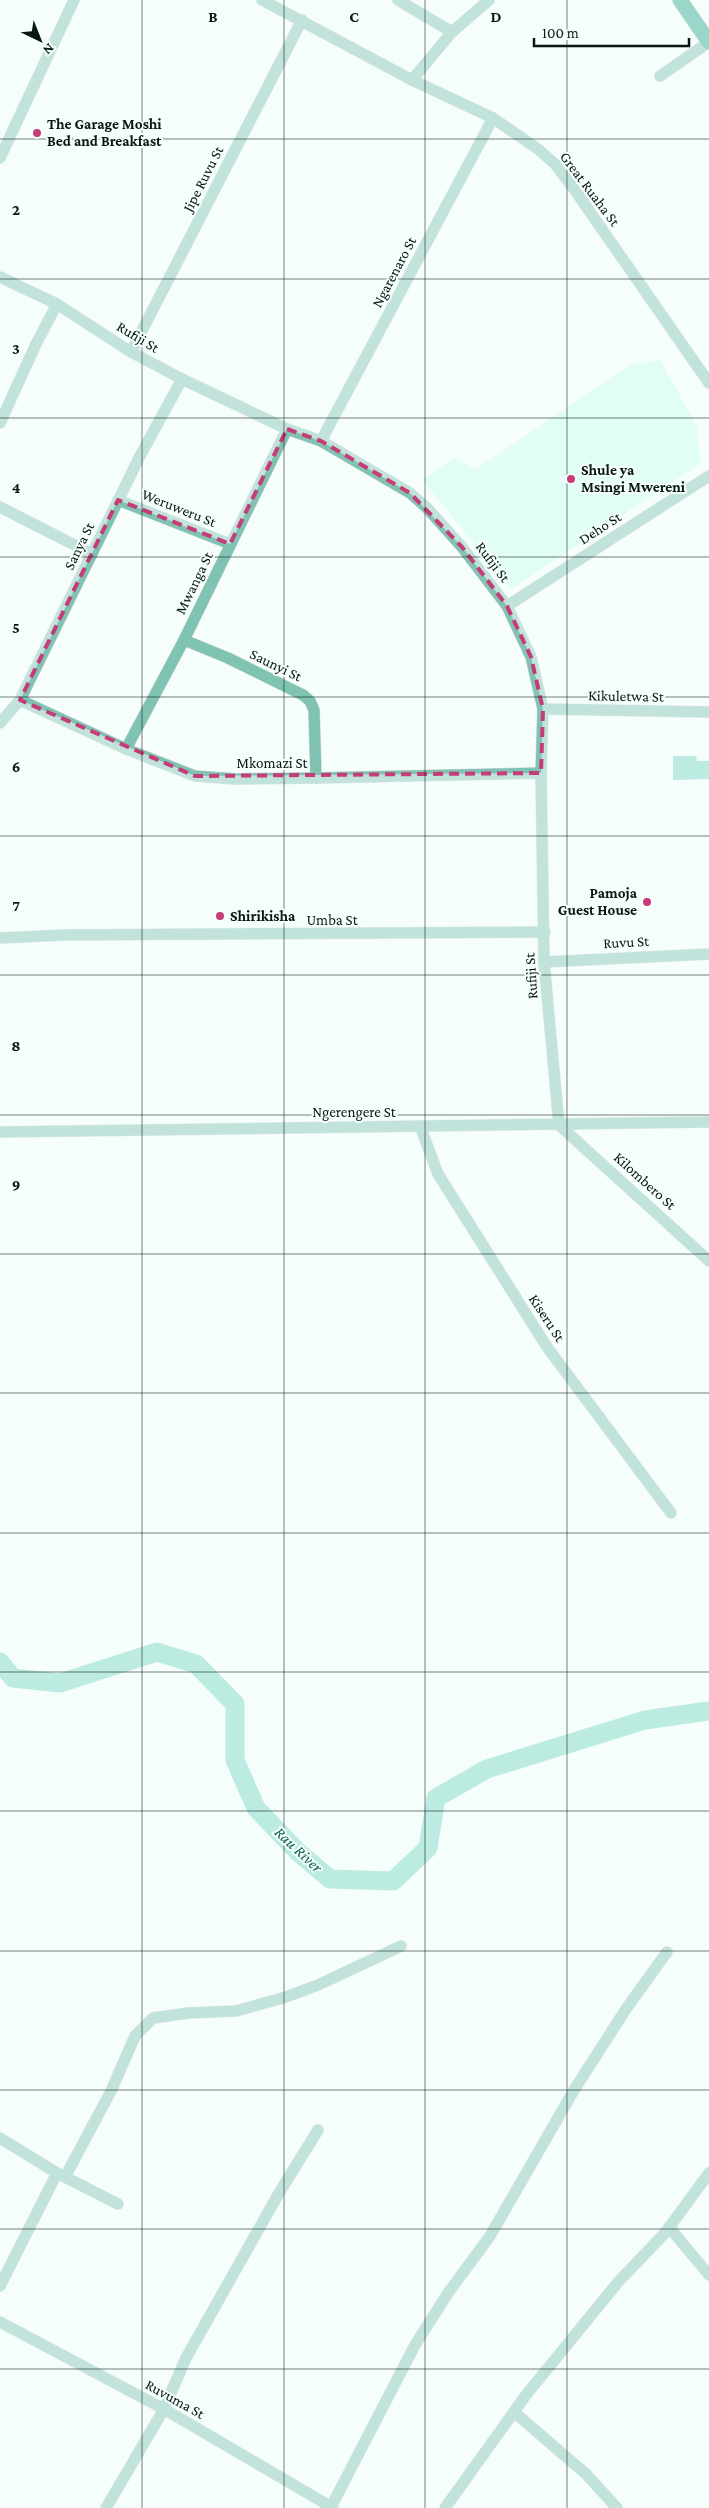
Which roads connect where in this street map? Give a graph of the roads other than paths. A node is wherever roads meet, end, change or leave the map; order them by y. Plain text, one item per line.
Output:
1 (74, 0) edge
2 (262, 0) edge
3 (398, 0) edge
4 (489, 0) edge
5 (680, 0) edge
6 (302, 20) junction
7 (452, 32) junction
8 (709, 42) edge
9 (660, 76) dead end
10 (412, 80) junction
11 (493, 118) junction
12 (0, 158) edge
13 (0, 277) edge
14 (57, 304) junction
15 (131, 352) junction
16 (182, 379) junction
17 (709, 383) edge
18 (0, 423) edge
19 (287, 429) junction
20 (321, 441) junction
21 (709, 476) edge
22 (118, 500) junction
23 (0, 507) edge
24 (230, 544) junction
25 (92, 554) junction
26 (507, 606) junction
27 (184, 640) junction
28 (20, 700) junction
29 (543, 709) junction
30 (709, 712) edge
31 (0, 723) edge
32 (126, 749) junction
33 (541, 773) junction
34 (316, 778) junction
35 (545, 932) junction
36 (0, 938) edge
37 (709, 954) edge
38 (544, 962) junction
39 (709, 1122) edge
40 (559, 1125) junction
41 (420, 1126) junction
42 (0, 1132) edge
43 (709, 1261) edge
44 (671, 1513) dead end
45 (401, 1946) dead end
46 (667, 1952) dead end
47 (318, 2130) dead end
48 (0, 2138) edge
49 (709, 2173) edge
50 (61, 2175) junction
51 (118, 2204) dead end
52 (669, 2227) junction
53 (709, 2275) edge
54 (0, 2286) edge
55 (0, 2322) edge
56 (164, 2408) junction
57 (514, 2412) junction
58 (106, 2508) edge
59 (332, 2508) edge
60 (445, 2508) edge
61 (617, 2508) edge

1 - 12 street
2 - 6 street, Great Ruaha St
3 - 7 street
4 - 7 street
5 - 8 street
6 - 10 street, Great Ruaha St
6 - 15 street, Jipe Ruvu St
7 - 10 street
8 - 9 street
10 - 11 street, Great Ruaha St
11 - 17 street, Great Ruaha St
11 - 20 street, Ngarenaro St
13 - 14 street, Rufiji St
14 - 15 street, Rufiji St
14 - 18 street
15 - 16 street, Rufiji St
16 - 19 street, Rufiji St
16 - 22 street, Sanya St
19 - 20 street, Rufiji St
19 - 24 street, Mwanga St
20 - 26 street, Rufiji St
21 - 26 street, Deho St
22 - 24 street, Weruweru St
22 - 25 street, Sanya St
23 - 25 street
24 - 27 street, Mwanga St
25 - 28 street, Sanya St
26 - 29 street, Rufiji St
27 - 32 street, Mwanga St
27 - 34 street, Saunyi St
28 - 31 street, Sanya St
28 - 32 street, Mkomazi St
29 - 30 street, Kikuletwa St
29 - 33 street, Rufiji St
32 - 34 street, Mkomazi St
33 - 34 street, Mkomazi St
33 - 35 street, Rufiji St
35 - 36 street, Umba St
35 - 38 street, Rufiji St
37 - 38 street, Ruvu St
38 - 40 street, Rufiji St
39 - 40 street, Ngerengere St
40 - 41 street, Ngerengere St
40 - 43 street, Kilombero St
41 - 42 street, Ngerengere St
41 - 44 street, Kiseru St
45 - 50 street
46 - 59 street
47 - 56 street
48 - 50 street
49 - 52 street
50 - 51 street
50 - 54 street
52 - 53 street
52 - 57 street
55 - 56 street, Ruvuma St
56 - 58 street
56 - 59 street, Ruvuma St
57 - 60 street
57 - 61 street

